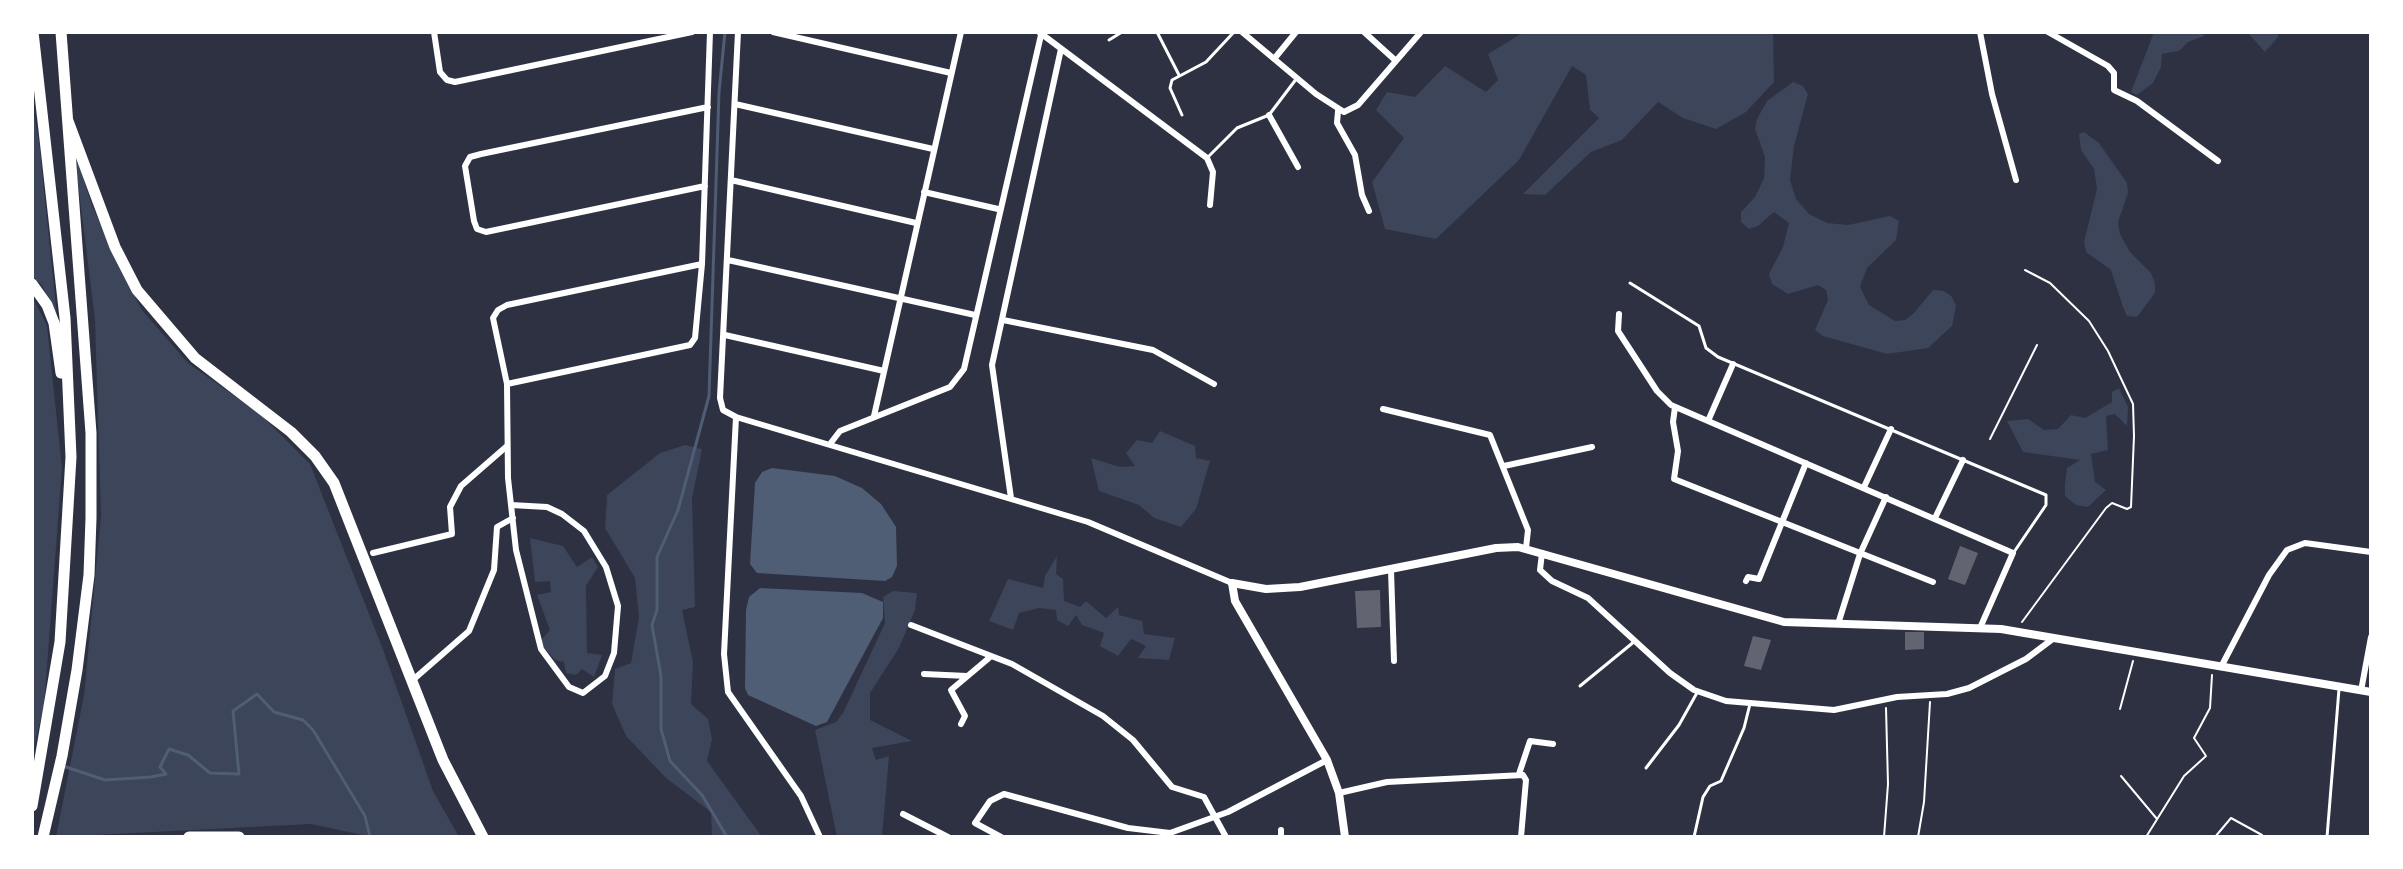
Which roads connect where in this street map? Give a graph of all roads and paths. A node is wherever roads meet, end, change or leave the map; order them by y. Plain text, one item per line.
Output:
1 (33, 32) edge
2 (61, 32) edge
3 (434, 32) edge
4 (692, 32) edge
5 (710, 32) edge
6 (738, 32) edge
7 (773, 32) edge
8 (961, 32) edge
9 (1122, 32) edge
10 (1157, 32) edge
11 (1234, 32) edge
12 (1242, 32) edge
13 (1296, 32) edge
14 (1364, 32) edge
15 (1421, 32) edge
16 (1980, 32) edge
17 (2048, 32) edge
18 (1040, 33) edge
19 (1109, 40) dead end
20 (1061, 49) junction
21 (36, 54) junction
22 (1274, 59) junction
23 (1396, 61) junction
24 (32, 67) edge
25 (951, 73) junction
26 (1179, 75) junction
27 (1297, 78) junction
28 (735, 104) junction
29 (708, 107) junction
30 (1338, 111) junction
31 (1182, 115) dead end
32 (1269, 115) junction
33 (68, 121) junction
34 (933, 149) junction
35 (1207, 158) junction
36 (2218, 161) dead end
37 (1298, 167) dead end
38 (731, 180) junction
39 (2016, 180) dead end
40 (705, 186) junction
41 (924, 192) junction
42 (1210, 205) dead end
43 (998, 209) junction
44 (1369, 211) dead end
45 (916, 223) junction
46 (728, 260) junction
47 (702, 264) junction
48 (2025, 270) dead end
49 (1630, 283) dead end
50 (32, 284) edge
51 (900, 297) junction
52 (1619, 314) dead end
53 (975, 315) junction
54 (1003, 320) junction
55 (725, 335) junction
56 (2037, 345) dead end
57 (1733, 364) junction
58 (884, 371) junction
59 (507, 384) junction
60 (1214, 384) dead end
61 (1675, 407) junction
62 (1383, 409) dead end
63 (874, 416) junction
64 (736, 417) junction
65 (1708, 421) junction
66 (1891, 429) junction
67 (1990, 439) dead end
68 (830, 444) junction
69 (507, 446) junction
70 (1592, 447) dead end
71 (71, 457) junction
72 (1963, 460) junction
73 (1806, 463) junction
74 (1504, 466) junction
75 (1864, 487) junction
76 (1886, 497) junction
77 (1011, 498) junction
78 (511, 505) junction
79 (513, 518) junction
80 (1935, 518) junction
81 (1782, 523) junction
82 (1526, 548) junction
83 (2371, 552) edge
84 (373, 553) dead end
85 (1542, 553) junction
86 (2013, 553) junction
87 (1860, 554) junction
88 (1391, 570) junction
89 (1746, 581) dead end
90 (1933, 582) dead end
91 (1232, 583) junction
92 (911, 625) dead end
93 (1838, 625) junction
94 (1980, 628) junction
95 (2016, 631) junction
96 (2371, 637) edge
97 (2054, 638) junction
98 (1635, 641) junction
99 (2135, 653) junction
100 (989, 658) junction
101 (1394, 661) dead end
102 (2217, 667) junction
103 (924, 674) dead end
104 (967, 676) junction
105 (414, 679) junction
106 (1580, 686) dead end
107 (2339, 687) junction
108 (1698, 691) junction
109 (2366, 692) edge
110 (1930, 697) junction
111 (1885, 699) junction
112 (1750, 704) junction
113 (2120, 709) dead end
114 (961, 724) dead end
115 (1553, 744) dead end
116 (1327, 760) junction
117 (1646, 768) dead end
118 (1519, 774) junction
119 (2121, 776) dead end
120 (1339, 793) junction
121 (32, 806) edge
122 (903, 814) dead end
123 (1216, 817) junction
124 (2158, 820) junction
125 (2262, 835) dead end
126 (43, 837) edge
127 (192, 837) edge
128 (239, 837) edge
129 (483, 837) edge
130 (820, 837) edge
131 (948, 837) edge
132 (1001, 837) edge
133 (1226, 837) edge
134 (1345, 837) edge
135 (1521, 837) edge
136 (1694, 837) edge
137 (1884, 837) edge
138 (1918, 837) edge
139 (2146, 837) edge
140 (2215, 837) edge
141 (2327, 837) edge

1 - 21 highway
2 - 33 highway
3 - 4 street
5 - 29 street
6 - 28 street
7 - 25 street
8 - 25 street
9 - 19 lane
10 - 26 lane
11 - 26 lane
12 - 22 street
13 - 22 street
14 - 23 street
15 - 23 street
16 - 39 street
17 - 36 street
18 - 20 street
18 - 43 street
20 - 35 street
20 - 54 street
21 - 24 highway
21 - 71 highway
22 - 27 street
23 - 30 street
25 - 34 street
26 - 31 lane
27 - 30 street
27 - 32 lane
28 - 34 street
28 - 38 street
29 - 40 street
29 - 40 street
30 - 44 street
32 - 35 lane
32 - 37 street
33 - 105 highway
33 - 126 highway
34 - 41 street
35 - 42 street
38 - 45 street
38 - 46 street
40 - 47 street
41 - 43 street
41 - 45 street
43 - 53 street
45 - 51 street
46 - 51 street
46 - 55 street
47 - 59 street
47 - 59 street
48 - 95 path
49 - 57 lane
50 - 71 highway
51 - 53 street
51 - 58 street
52 - 61 street
53 - 63 street
54 - 60 street
54 - 77 street
55 - 58 street
55 - 64 street
56 - 67 path
57 - 65 street
57 - 66 lane
58 - 63 street
59 - 69 street
61 - 65 street
61 - 81 street
62 - 74 street
63 - 68 street
64 - 68 street
64 - 130 street
65 - 73 street
66 - 72 lane
66 - 75 street
68 - 77 street
69 - 78 street
69 - 84 street
70 - 74 street
71 - 121 highway
72 - 80 street
72 - 86 lane
73 - 75 street
73 - 81 street
74 - 82 street
75 - 76 street
76 - 80 street
76 - 87 street
77 - 91 street
78 - 79 street
78 - 79 street
79 - 105 street
80 - 86 street
81 - 87 street
81 - 89 street
82 - 85 street
82 - 88 street
83 - 102 street
85 - 93 street
85 - 98 street
86 - 94 street
87 - 90 street
87 - 93 street
88 - 91 street
88 - 101 street
91 - 116 street
92 - 100 street
93 - 94 street
94 - 95 street
95 - 97 street
96 - 109 street
97 - 99 street
97 - 110 street
98 - 106 lane
98 - 108 street
99 - 102 street
99 - 113 path
100 - 104 street
100 - 123 street
102 - 107 street
102 - 124 path
103 - 104 street
104 - 114 street
105 - 129 highway
107 - 109 street
107 - 141 lane
108 - 112 street
108 - 117 lane
110 - 111 street
110 - 138 path
111 - 112 street
111 - 137 path
112 - 136 lane
115 - 118 street
116 - 120 street
116 - 123 street
118 - 120 street
118 - 135 street
119 - 124 path
120 - 134 street
122 - 131 street
123 - 132 street
123 - 133 street
124 - 139 path
125 - 140 path
127 - 128 highway

